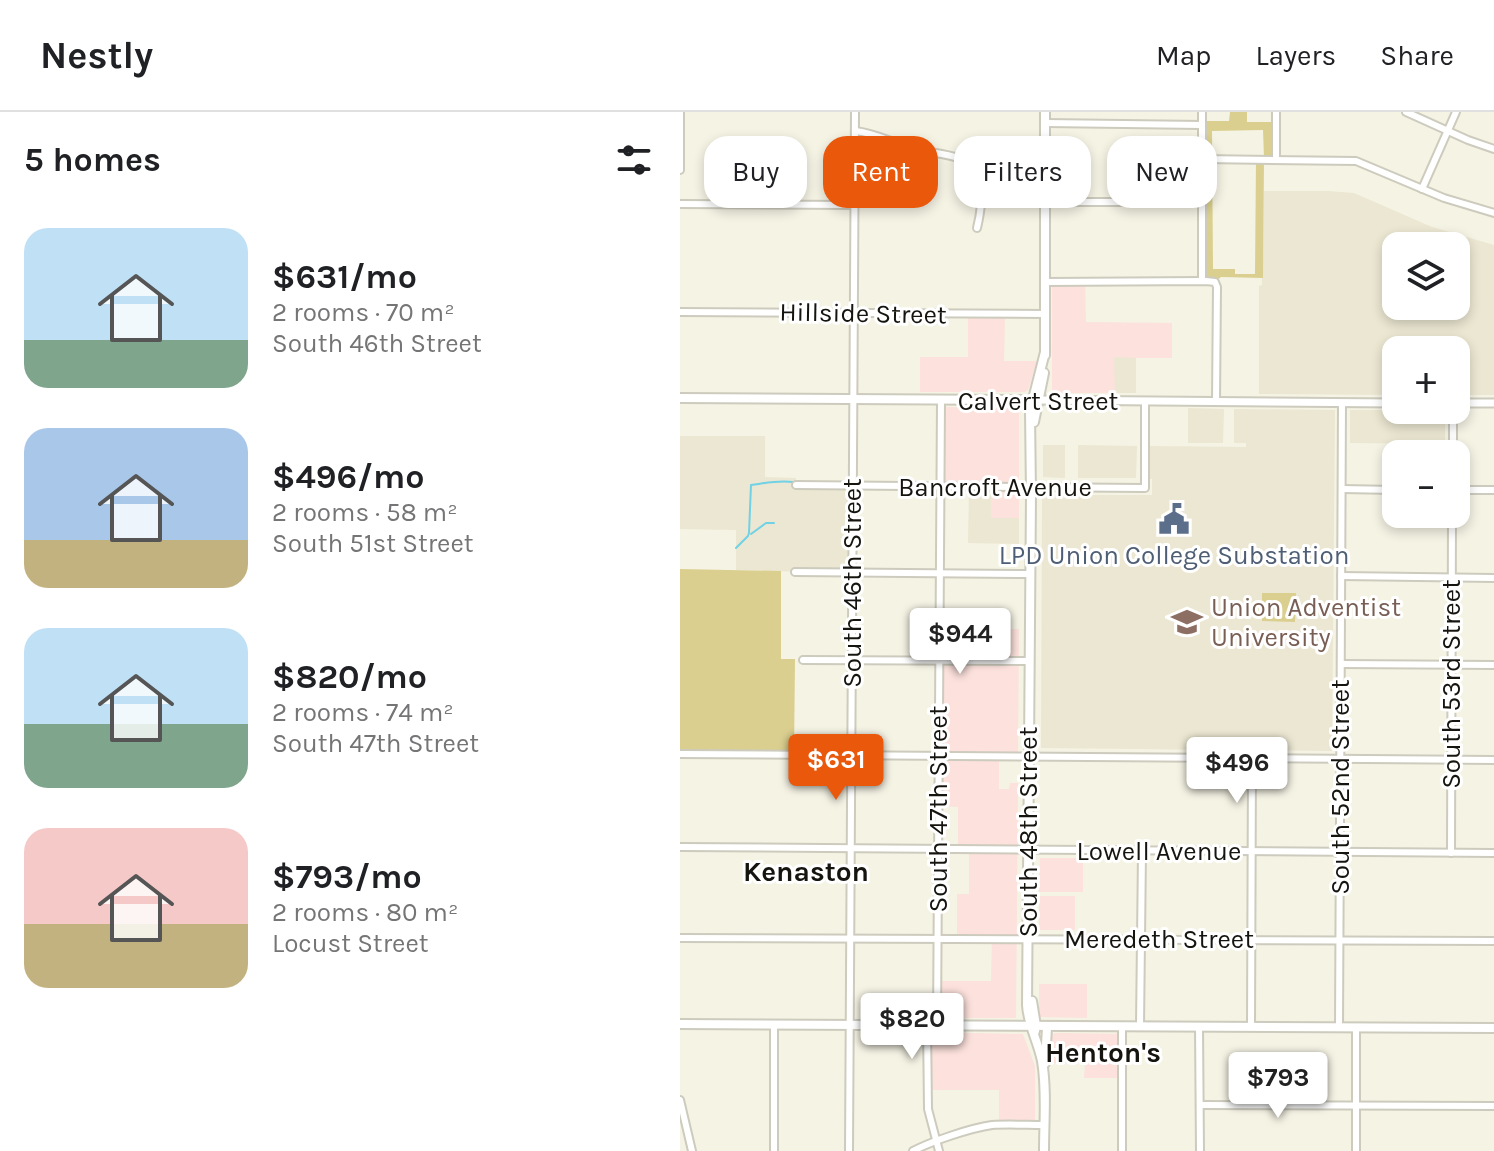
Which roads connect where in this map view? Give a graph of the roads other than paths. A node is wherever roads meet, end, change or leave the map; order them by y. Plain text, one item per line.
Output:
1 (680, 112) edge
2 (855, 112) edge
3 (1045, 112) edge
4 (1202, 112) edge
5 (1276, 112) edge
6 (1406, 112) edge
7 (1456, 112) edge
8 (1045, 123) junction
9 (1202, 125) junction
10 (855, 131) junction
11 (1447, 131) junction
12 (855, 136) edge
13 (1045, 136) edge
14 (1202, 136) edge
15 (1494, 149) edge
16 (1217, 159) edge
17 (1276, 159) junction
18 (680, 170) edge
19 (1422, 189) junction
20 (680, 204) edge
21 (823, 205) edge
22 (855, 208) edge
23 (1045, 208) edge
24 (1202, 208) edge
25 (1494, 213) edge
26 (977, 228) dead end
27 (1202, 281) junction
28 (1045, 282) junction
29 (680, 312) edge
30 (854, 313) junction
31 (1045, 314) junction
32 (680, 398) edge
33 (853, 400) junction
34 (941, 400) junction
35 (1035, 400) junction
36 (1145, 401) junction
37 (1216, 401) junction
38 (1342, 403) junction
39 (1382, 403) edge
40 (1470, 403) edge
41 (1494, 403) edge
42 (796, 485) dead end
43 (853, 486) junction
44 (940, 487) junction
45 (1031, 488) junction
46 (1342, 489) junction
47 (1382, 490) edge
48 (1470, 490) edge
49 (1494, 490) edge
50 (1452, 528) edge
51 (795, 572) dead end
52 (852, 573) junction
53 (939, 573) junction
54 (1030, 574) junction
55 (1341, 576) junction
56 (1452, 577) junction
57 (1494, 578) edge
58 (803, 660) dead end
59 (852, 660) junction
60 (939, 661) junction
61 (1029, 661) junction
62 (1341, 664) junction
63 (1451, 665) junction
64 (1494, 665) edge
65 (680, 754) edge
66 (851, 755) junction
67 (938, 756) junction
68 (1029, 756) junction
69 (1252, 758) junction
70 (1340, 758) junction
71 (1451, 759) junction
72 (1494, 760) edge
73 (680, 847) edge
74 (850, 849) junction
75 (938, 850) junction
76 (1028, 851) junction
77 (1142, 852) junction
78 (1252, 852) junction
79 (1340, 852) junction
80 (1451, 853) junction
81 (1494, 853) edge
82 (850, 937) junction
83 (937, 937) junction
84 (680, 938) edge
85 (1027, 938) junction
86 (1141, 938) junction
87 (1251, 939) junction
88 (1340, 940) junction
89 (1494, 941) edge
90 (680, 1024) edge
91 (774, 1025) junction
92 (849, 1025) junction
93 (932, 1026) junction
94 (1047, 1027) junction
95 (1122, 1027) junction
96 (1140, 1027) junction
97 (1199, 1027) junction
98 (1251, 1027) junction
99 (1033, 1028) junction
100 (1339, 1028) junction
101 (1356, 1028) junction
102 (1494, 1028) edge
103 (1043, 1068) junction
104 (680, 1100) edge
105 (1200, 1105) junction
106 (1356, 1106) junction
107 (1494, 1106) edge
108 (1044, 1125) junction
109 (937, 1141) junction
110 (692, 1151) edge
111 (774, 1151) edge
112 (849, 1151) edge
113 (913, 1151) edge
114 (939, 1151) edge
115 (1044, 1151) edge
116 (1122, 1151) edge
117 (1200, 1151) edge
118 (1356, 1151) edge

1 - 18 street
2 - 10 street, South 46th Street
3 - 8 main road, South 48th Street
4 - 9 street
5 - 17 street
6 - 11 street
7 - 11 street
8 - 9 street
8 - 13 main road, South 48th Street
9 - 14 street
10 - 12 street, South 46th Street
10 - 26 street
11 - 15 street
11 - 19 street
16 - 17 street
17 - 19 street
19 - 25 street
20 - 21 street
22 - 30 street, South 46th Street
23 - 28 main road, South 48th Street
24 - 27 street
27 - 28 street
27 - 37 street
28 - 31 main road, South 48th Street
29 - 30 street, Hillside Street
30 - 31 street, Hillside Street
30 - 33 street, South 46th Street
31 - 35 main road, South 48th Street
32 - 33 main road, Calvert Street
33 - 34 main road, Calvert Street
33 - 43 street, South 46th Street
34 - 35 main road, Calvert Street
34 - 44 street, South 47th Street
35 - 36 street, Calvert Street
35 - 45 main road, South 48th Street
36 - 37 street, Calvert Street
36 - 45 street, Bancroft Avenue
37 - 38 street, Calvert Street
38 - 39 street, Calvert Street
38 - 46 street, South 52nd Street
40 - 41 street
42 - 43 street, Bancroft Avenue
43 - 44 street, Bancroft Avenue
43 - 52 street, South 46th Street
44 - 45 street, Bancroft Avenue
44 - 53 street, South 47th Street
45 - 54 main road, South 48th Street
46 - 47 street
46 - 55 street, South 52nd Street
48 - 49 street
50 - 56 street, South 53rd Street
51 - 52 street
52 - 53 street
52 - 59 street, South 46th Street
53 - 54 street
53 - 60 street, South 47th Street
54 - 61 main road, South 48th Street
55 - 56 street
55 - 62 street, South 52nd Street
56 - 57 street
56 - 63 street, South 53rd Street
58 - 59 street
59 - 60 street
59 - 66 street, South 46th Street
60 - 61 street
60 - 67 street, South 47th Street
61 - 68 main road, South 48th Street
62 - 63 street
62 - 70 street, South 52nd Street
63 - 64 street
63 - 71 street, South 53rd Street
65 - 66 street
66 - 67 street
66 - 74 street, South 46th Street
67 - 68 street
67 - 75 street, South 47th Street
68 - 69 street
68 - 76 main road, South 48th Street
69 - 70 street
69 - 78 street
70 - 71 street
70 - 79 street, South 52nd Street
71 - 72 street
71 - 80 street, South 53rd Street
73 - 74 street, Lowell Avenue
74 - 75 street, Lowell Avenue
74 - 82 street, South 46th Street
75 - 76 street, Lowell Avenue
75 - 83 street, South 47th Street
76 - 77 street, Lowell Avenue
76 - 85 main road, South 48th Street
77 - 78 street, Lowell Avenue
77 - 86 street
78 - 79 street, Lowell Avenue
78 - 87 street
79 - 80 street, Lowell Avenue
79 - 88 street, South 52nd Street
80 - 81 street, Lowell Avenue
82 - 83 street, Meredeth Street
82 - 84 street, Meredeth Street
82 - 92 street, South 46th Street
83 - 85 street, Meredeth Street
83 - 93 street, South 47th Street
85 - 86 street, Meredeth Street
85 - 99 main road, South 48th Street
86 - 87 street, Meredeth Street
86 - 96 street
87 - 88 street, Meredeth Street
87 - 98 street
88 - 89 street, Meredeth Street
88 - 100 street, South 52nd Street
90 - 91 main road
91 - 92 main road
91 - 111 street
92 - 93 main road
92 - 112 street, South 46th Street
93 - 99 main road
93 - 109 street, South 47th Street
94 - 95 main road
94 - 99 main road
94 - 103 main road
95 - 96 main road
95 - 116 street
96 - 97 main road
97 - 98 main road
97 - 105 street
98 - 100 main road
99 - 103 main road, South 48th Street
100 - 101 main road
101 - 102 main road
101 - 106 street
103 - 108 main road, South 48th Street
104 - 110 street
105 - 106 street
105 - 117 street
106 - 107 street
106 - 118 street
108 - 109 street
108 - 115 main road, South 48th Street
109 - 113 street
109 - 114 street, South 47th Street

